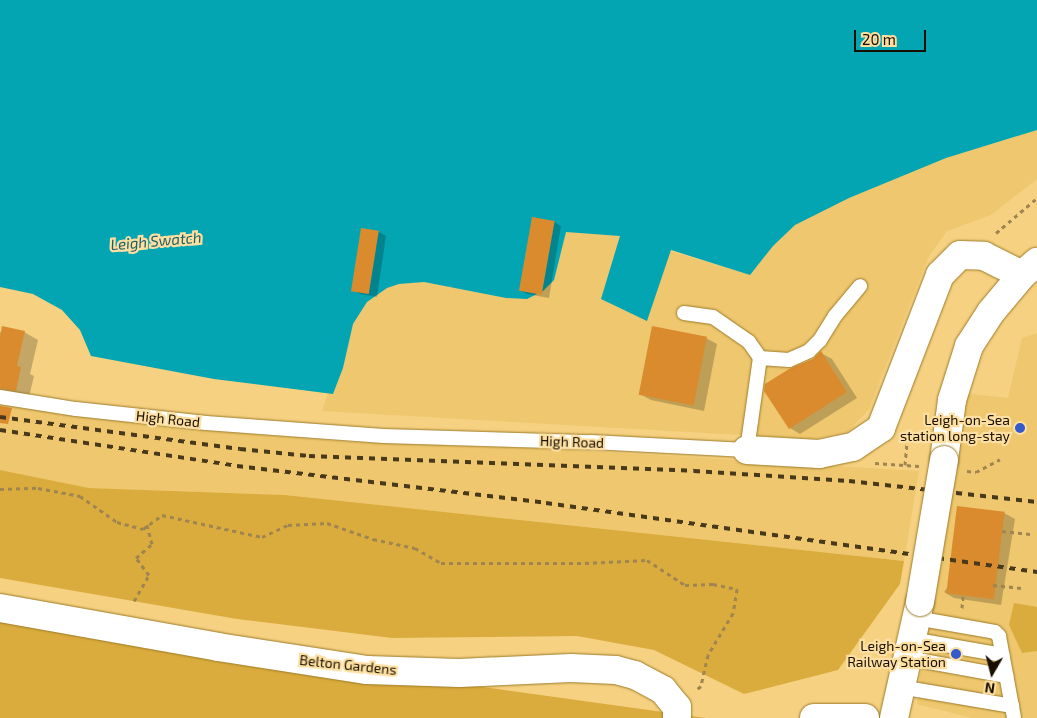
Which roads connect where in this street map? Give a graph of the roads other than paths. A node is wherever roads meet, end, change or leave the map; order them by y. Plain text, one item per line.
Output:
1 (1029, 269) edge
2 (860, 286) dead end
3 (684, 313) dead end
4 (760, 358) junction
5 (0, 397) edge
6 (748, 450) junction
7 (0, 608) edge
8 (914, 629) junction
9 (1003, 655) junction
10 (1006, 676) junction
11 (900, 687) junction
12 (1013, 712) edge
13 (818, 717) edge
14 (677, 718) edge
15 (864, 718) edge
16 (894, 718) edge

1 - 6 street, High Road
1 - 8 street, bridge
2 - 4 lane
3 - 4 lane
4 - 6 lane
5 - 6 lane, High Road
7 - 14 street, Belton Gardens
8 - 9 lane
8 - 9 lane
8 - 10 lane
8 - 11 street
9 - 10 lane
10 - 12 lane
11 - 12 lane
11 - 16 street
13 - 15 street

